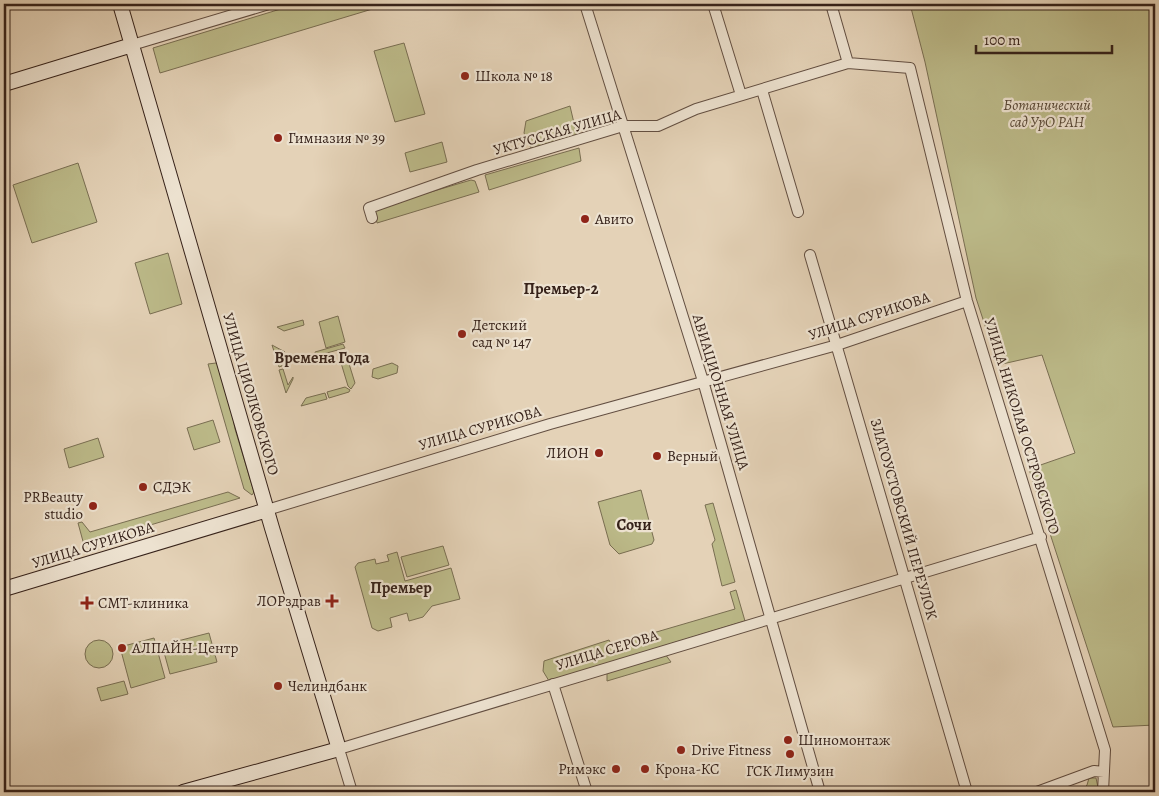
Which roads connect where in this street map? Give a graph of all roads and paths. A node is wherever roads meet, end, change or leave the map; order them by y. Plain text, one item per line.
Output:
1 (120, 4) edge
2 (269, 4) edge
3 (585, 4) edge
4 (713, 4) edge
5 (831, 4) edge
6 (132, 45) junction
7 (848, 63) junction
8 (910, 68) joint
9 (4, 84) edge
10 (762, 90) junction
11 (741, 95) junction
12 (623, 126) junction
13 (798, 212) dead end
14 (372, 218) dead end
15 (810, 255) dead end
16 (967, 301) junction
17 (837, 345) junction
18 (703, 381) junction
19 (267, 510) junction
20 (1041, 537) junction
21 (906, 579) junction
22 (4, 589) edge
23 (772, 619) junction
24 (553, 684) junction
25 (339, 749) junction
26 (1104, 772) junction
27 (183, 792) edge
28 (352, 792) edge
29 (587, 792) edge
30 (820, 792) edge
31 (967, 792) edge
32 (1037, 792) edge
33 (1103, 792) edge

1 - 6 street, УЛИЦА ЦИОЛКОВСКОГО
2 - 6 street
3 - 12 street, АВИАЦИОННАЯ УЛИЦА
4 - 11 street
5 - 7 street
6 - 9 street
6 - 19 street, УЛИЦА ЦИОЛКОВСКОГО
7 - 8 street, УКТУССКАЯ УЛИЦА
7 - 10 street, УКТУССКАЯ УЛИЦА
8 - 16 street, УЛИЦА НИКОЛАЯ ОСТРОВСКОГО
10 - 11 street, УКТУССКАЯ УЛИЦА
10 - 13 street
11 - 12 street, УКТУССКАЯ УЛИЦА
12 - 14 street, УКТУССКАЯ УЛИЦА
12 - 18 street, АВИАЦИОННАЯ УЛИЦА
15 - 17 street, ЗЛАТОУСТОВСКИЙ ПЕРЕУЛОК
16 - 17 street, УЛИЦА СУРИКОВА
16 - 20 street, УЛИЦА НИКОЛАЯ ОСТРОВСКОГО
17 - 18 street, УЛИЦА СУРИКОВА
17 - 21 street, ЗЛАТОУСТОВСКИЙ ПЕРЕУЛОК
18 - 19 street, УЛИЦА СУРИКОВА
18 - 23 street, АВИАЦИОННАЯ УЛИЦА
19 - 22 street, УЛИЦА СУРИКОВА
19 - 25 street, УЛИЦА ЦИОЛКОВСКОГО
20 - 21 street, УЛИЦА СЕРОВА
20 - 26 street, УЛИЦА НИКОЛАЯ ОСТРОВСКОГО
21 - 23 street, УЛИЦА СЕРОВА
21 - 31 street, ЗЛАТОУСТОВСКИЙ ПЕРЕУЛОК
23 - 24 street, УЛИЦА СЕРОВА
23 - 30 street, АВИАЦИОННАЯ УЛИЦА
24 - 25 street, УЛИЦА СЕРОВА
24 - 29 street
25 - 27 street, УЛИЦА СЕРОВА
25 - 28 street, УЛИЦА ЦИОЛКОВСКОГО
26 - 32 street
26 - 33 street, УЛИЦА НИКОЛАЯ ОСТРОВСКОГО

